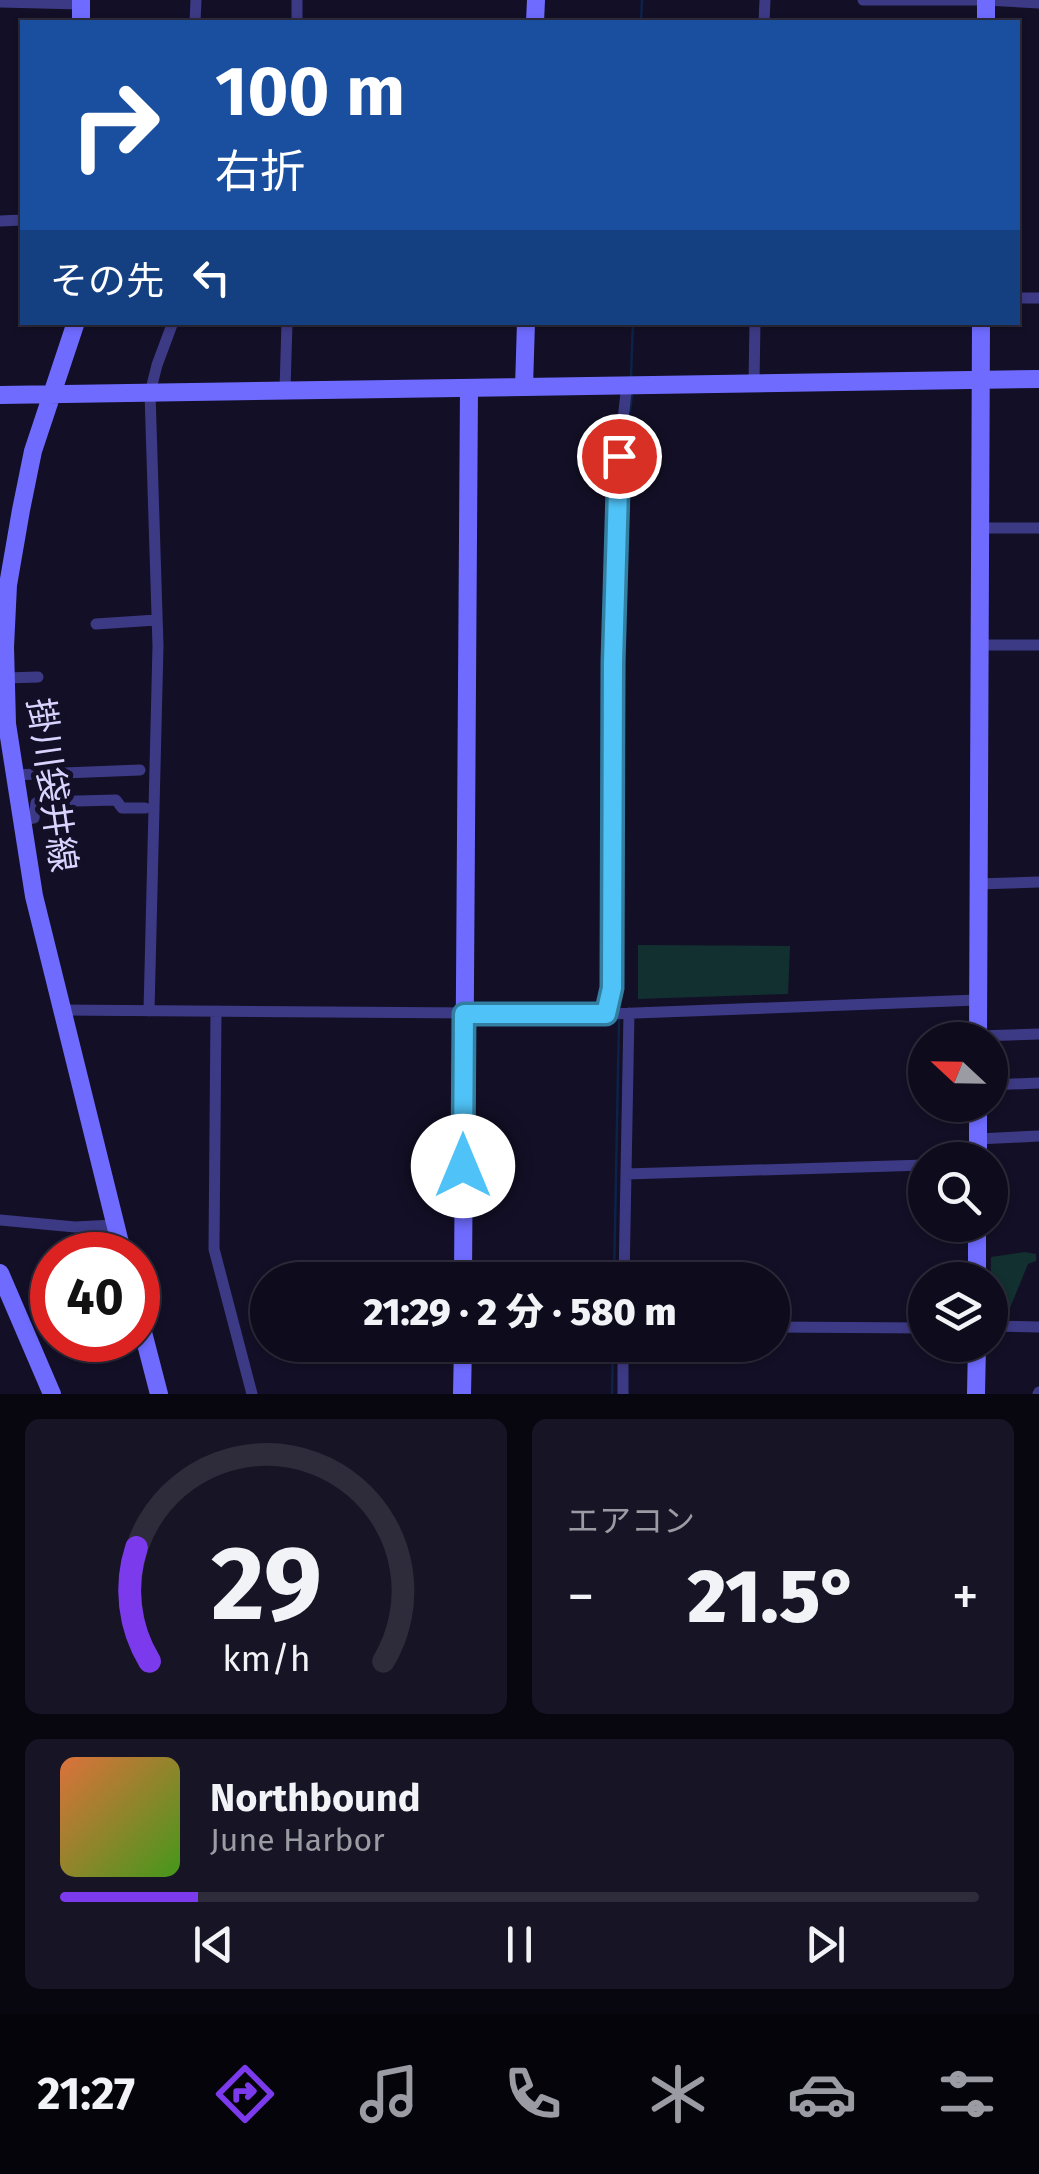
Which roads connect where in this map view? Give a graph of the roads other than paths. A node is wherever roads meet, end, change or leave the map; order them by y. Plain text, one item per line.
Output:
1 (863, 0) edge
2 (986, 0) edge
3 (0, 2) edge
4 (1039, 4) edge
5 (81, 9) edge
6 (75, 325) edge
7 (173, 325) edge
8 (287, 325) edge
9 (526, 325) edge
10 (756, 325) edge
11 (981, 325) edge
12 (1039, 379) edge
13 (980, 380) junction
14 (754, 383) junction
15 (636, 384) junction
16 (524, 387) junction
17 (470, 388) junction
18 (285, 390) junction
19 (150, 393) junction
20 (0, 395) edge
21 (51, 395) junction
22 (979, 528) junction
23 (1039, 528) edge
24 (156, 620) junction
25 (96, 624) dead end
26 (978, 645) junction
27 (1039, 645) edge
28 (38, 677) dead end
29 (6, 678) junction
30 (140, 770) dead end
31 (13, 775) junction
32 (145, 808) dead end
33 (21, 820) junction
34 (1039, 882) edge
35 (977, 884) junction
36 (977, 1000) junction
37 (62, 1010) junction
38 (148, 1010) junction
39 (216, 1011) junction
40 (627, 1013) junction
41 (464, 1014) junction
42 (608, 1014) junction
43 (978, 1022) edge
44 (1039, 1034) edge
45 (1008, 1036) edge
46 (1039, 1083) edge
47 (1008, 1085) edge
48 (978, 1122) edge
49 (1039, 1136) edge
50 (978, 1139) joint
51 (908, 1166) edge
52 (626, 1174) junction
53 (0, 1220) edge
54 (115, 1226) junction
55 (116, 1232) edge
56 (463, 1262) edge
57 (624, 1262) edge
58 (0, 1273) edge
59 (1008, 1326) edge
60 (790, 1327) edge
61 (1039, 1327) edge
62 (908, 1328) edge
63 (151, 1362) edge
64 (462, 1362) edge
65 (624, 1362) edge
66 (977, 1362) edge
67 (52, 1394) edge
68 (159, 1394) edge
69 (252, 1394) edge
70 (462, 1394) edge
71 (623, 1394) edge
72 (976, 1394) edge

1 - 2 street
2 - 4 street
3 - 5 street
6 - 21 street, 掛川袋井線
7 - 19 street
8 - 18 street
9 - 16 street
10 - 14 street
11 - 13 street
12 - 13 street
13 - 14 street
13 - 22 street
14 - 15 street
15 - 16 street
15 - 42 street
16 - 17 street
17 - 18 street
17 - 41 street
18 - 19 street
19 - 21 street
19 - 24 street
20 - 21 street
21 - 29 street, 掛川袋井線
22 - 23 street
22 - 26 street
24 - 25 street
24 - 38 street
26 - 27 street
26 - 35 street
28 - 29 street
29 - 31 street, 掛川袋井線
30 - 31 street
31 - 33 street, 掛川袋井線
32 - 33 street
33 - 37 street, 掛川袋井線
34 - 35 street
35 - 36 street
36 - 40 street
36 - 43 street
37 - 38 street
37 - 54 street, 掛川袋井線
38 - 39 street
39 - 41 street
39 - 69 street
40 - 42 street
40 - 52 street
41 - 42 street
41 - 56 street
44 - 45 street
46 - 47 street
48 - 50 street
49 - 50 street
51 - 52 street
52 - 57 street
53 - 54 street
54 - 55 street, 掛川袋井線
58 - 67 street
59 - 61 street
60 - 62 street
63 - 68 street
64 - 70 street
65 - 71 street
66 - 72 street

